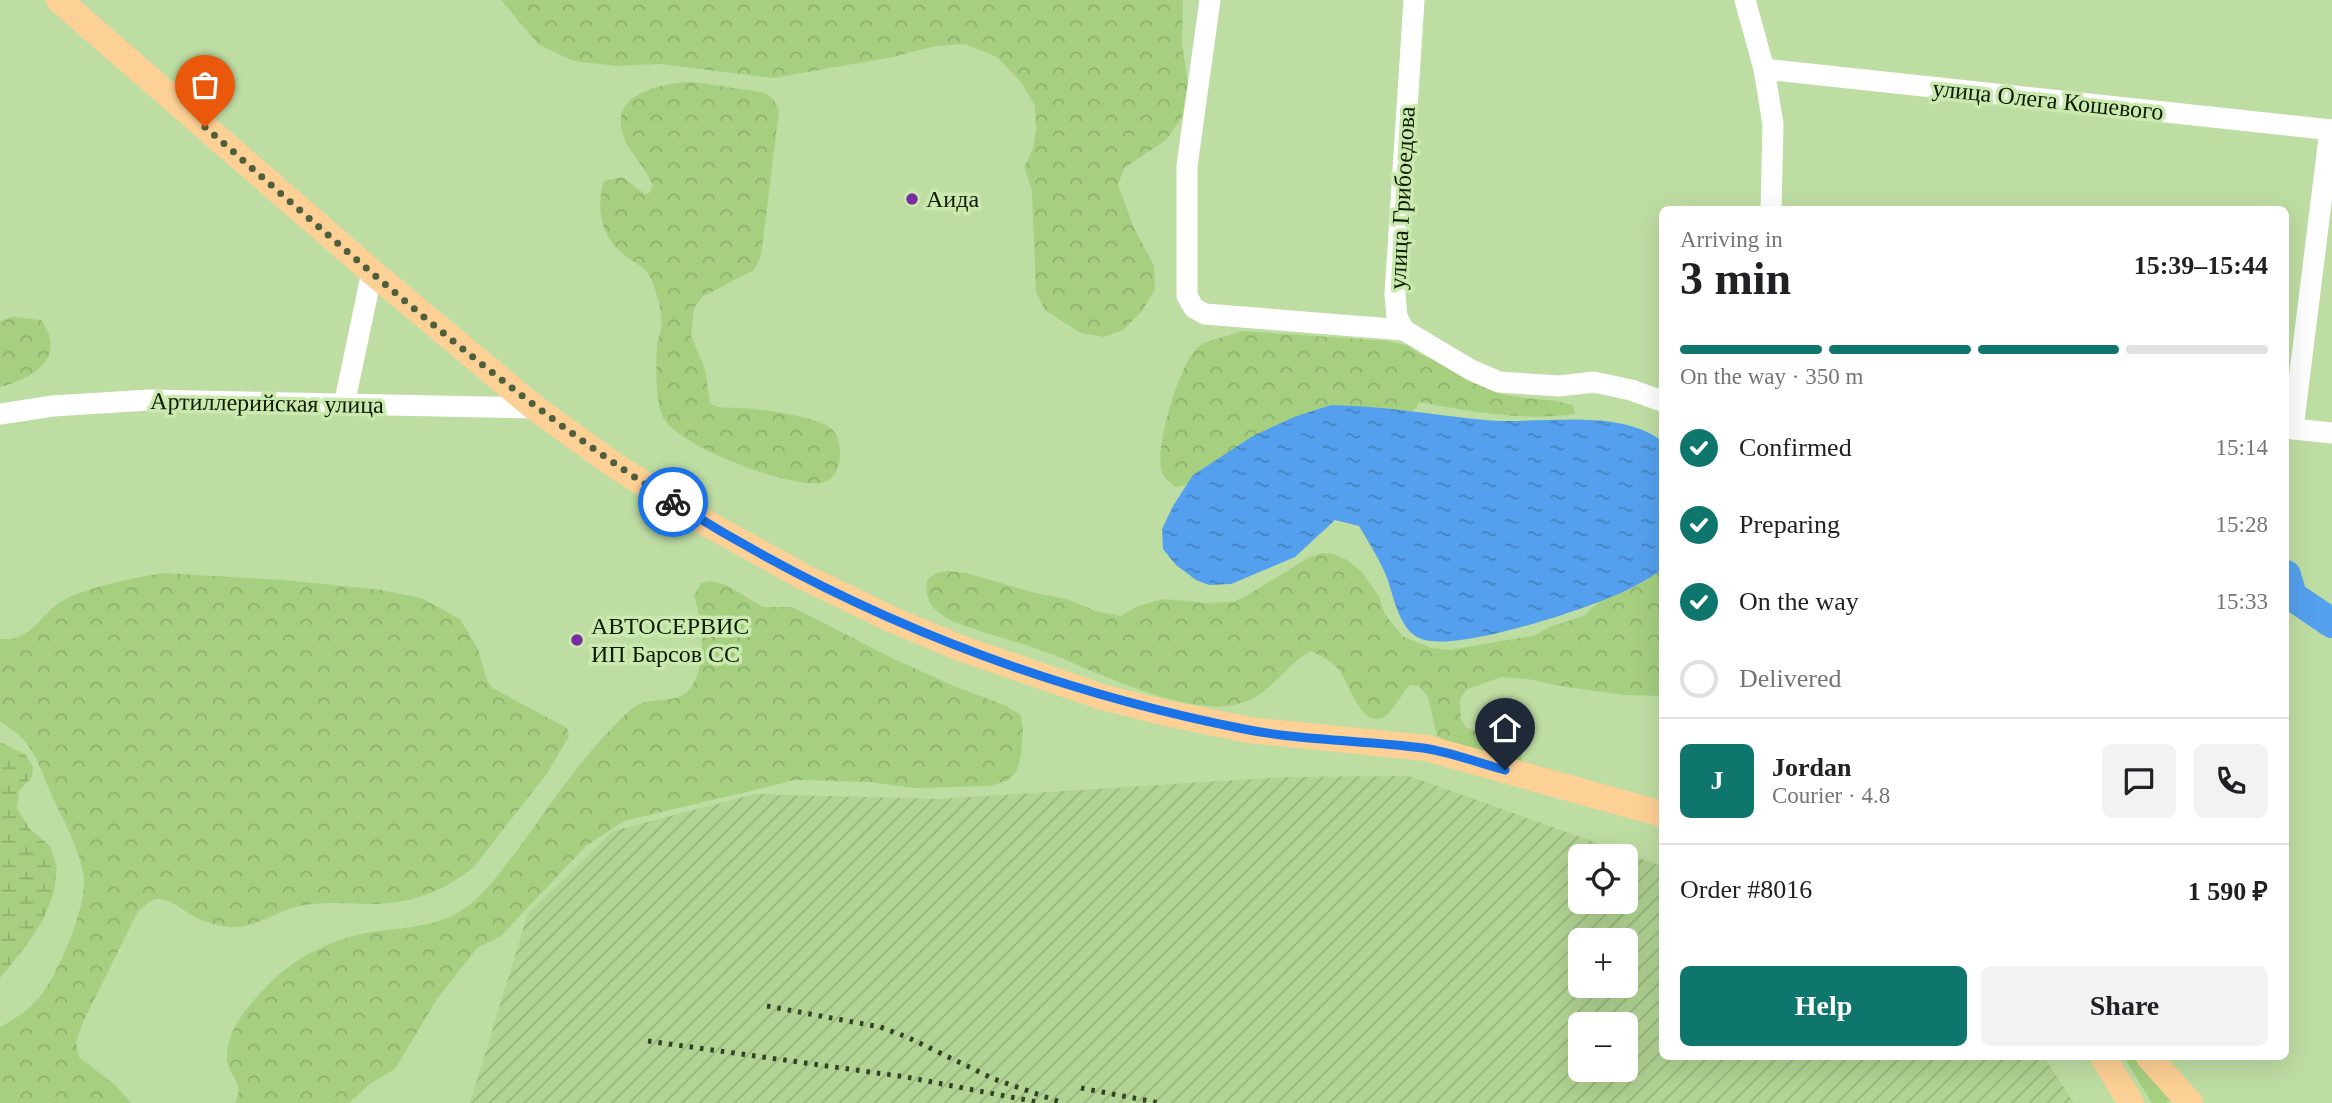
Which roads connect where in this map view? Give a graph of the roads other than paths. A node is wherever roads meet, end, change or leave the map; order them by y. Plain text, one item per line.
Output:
1 (59, 0) edge
2 (1210, 0) edge
3 (1414, 0) edge
4 (1745, 0) edge
5 (1764, 69) junction
6 (2331, 130) edge
7 (1771, 206) edge
8 (372, 272) junction
9 (1404, 330) junction
10 (1659, 400) edge
11 (344, 405) junction
12 (535, 408) junction
13 (0, 414) edge
14 (2332, 433) edge
15 (1659, 813) edge
16 (2106, 1060) edge
17 (2152, 1060) edge
18 (2131, 1103) edge
19 (2190, 1103) edge

1 - 8 main road
2 - 9 street
3 - 9 street, улица Грибоедова
4 - 5 street
5 - 6 street, улица Олега Кошевого
5 - 7 street
6 - 14 street
8 - 11 street
8 - 12 main road
9 - 10 street
11 - 12 street, Артиллерийская улица
11 - 13 street, Артиллерийская улица
12 - 15 main road
16 - 18 main road
17 - 19 main road

